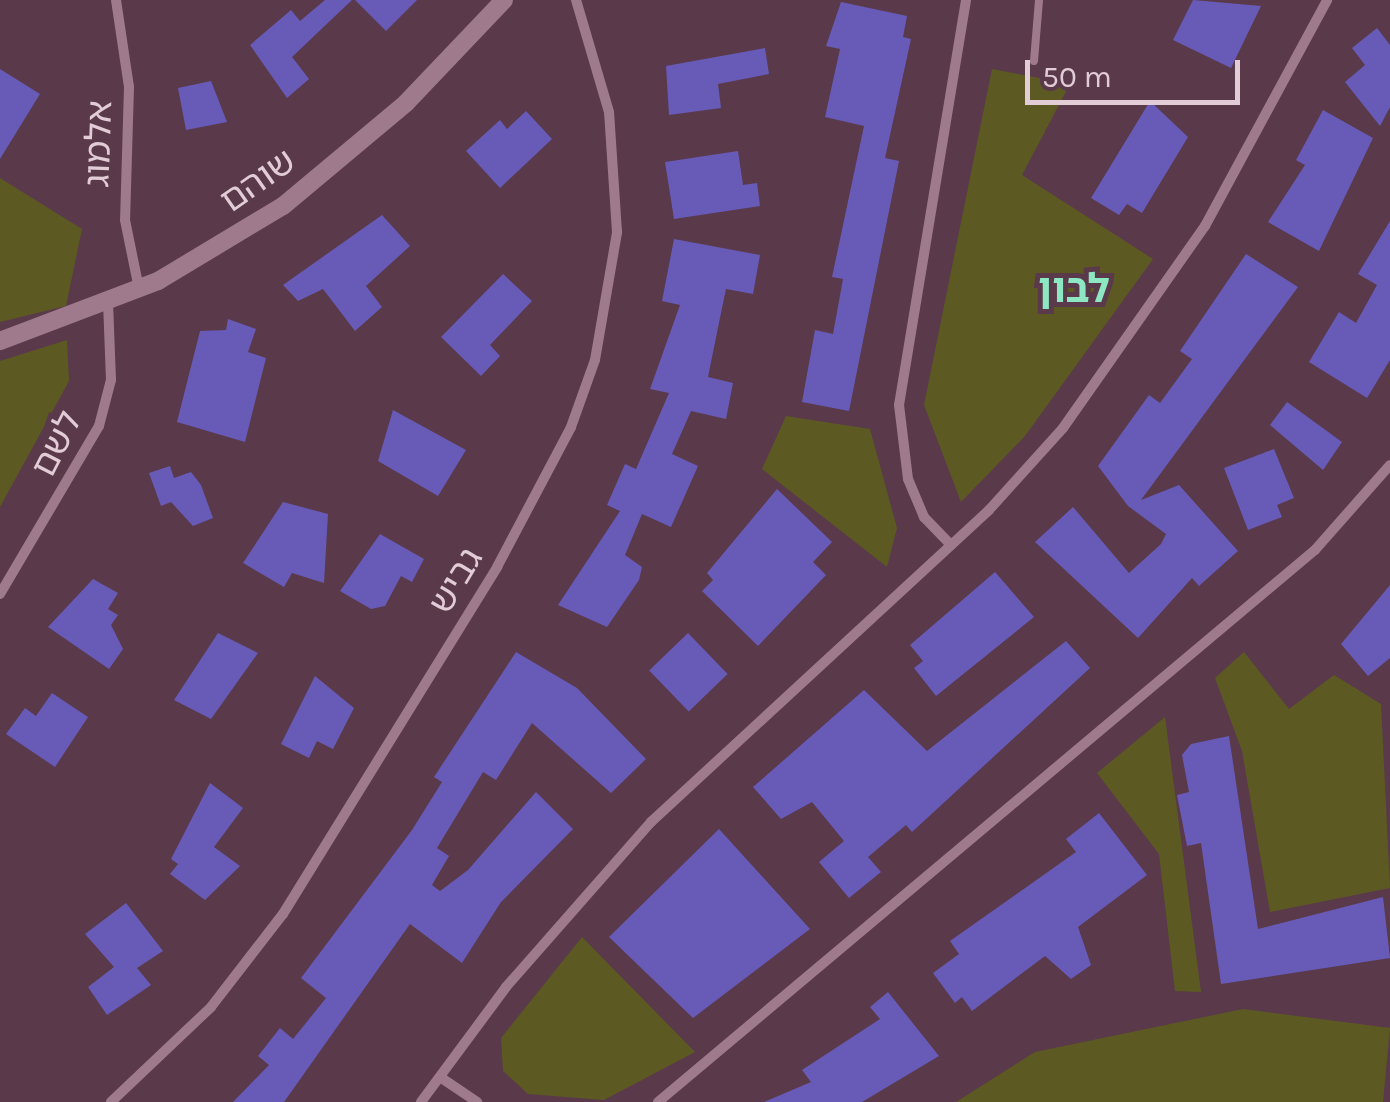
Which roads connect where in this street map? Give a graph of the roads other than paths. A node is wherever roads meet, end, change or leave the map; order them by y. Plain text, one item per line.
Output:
1 (116, 0) edge
2 (504, 0) edge
3 (576, 0) edge
4 (966, 0) edge
5 (1039, 0) edge
6 (1326, 0) edge
7 (1034, 61) dead end
8 (139, 289) junction
9 (108, 303) junction
10 (0, 341) edge
11 (1390, 465) edge
12 (952, 545) junction
13 (0, 594) edge
14 (440, 1077) junction
15 (112, 1102) edge
16 (421, 1102) edge
17 (477, 1102) edge
18 (658, 1102) edge

1 - 8 street, אלמוג
2 - 8 street, שוהם
3 - 15 street, גביש
4 - 12 street
5 - 7 lane
6 - 12 street
8 - 9 street, שוהם
9 - 10 street, שוהם
9 - 13 street, לשם
11 - 18 street
12 - 14 street
14 - 16 street
14 - 17 street

